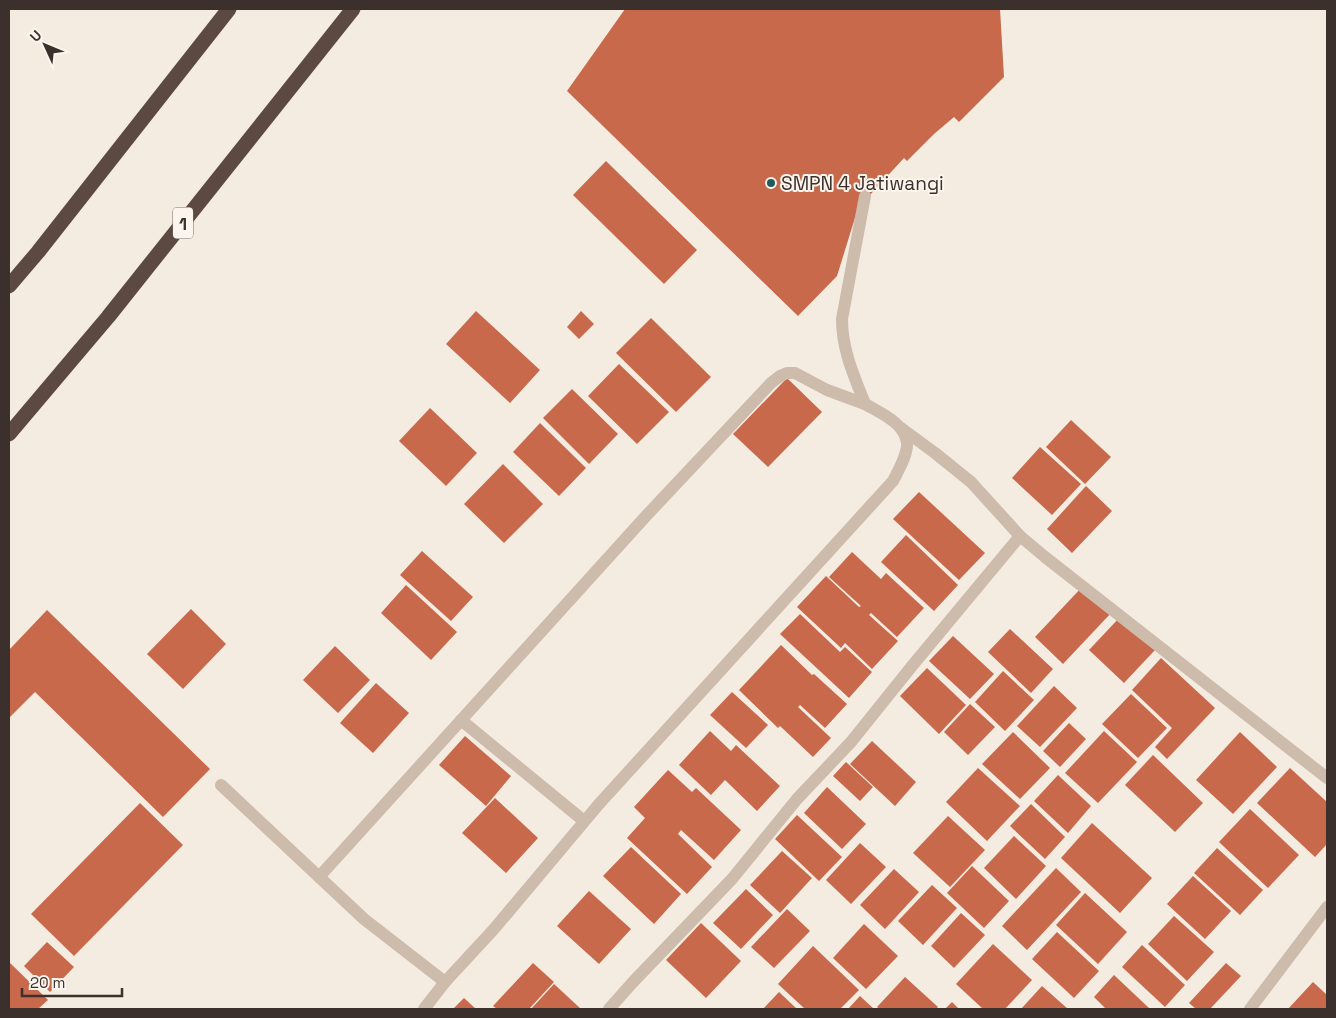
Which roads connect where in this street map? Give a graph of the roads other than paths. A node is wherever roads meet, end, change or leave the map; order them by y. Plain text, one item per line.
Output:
1 (229, 9) edge
2 (353, 9) edge
3 (865, 196) dead end
4 (9, 286) edge
5 (865, 404) junction
6 (901, 428) junction
7 (9, 434) edge
8 (1020, 536) junction
9 (461, 720) junction
10 (1327, 778) edge
11 (221, 785) dead end
12 (584, 821) junction
13 (319, 877) junction
14 (1327, 907) edge
15 (446, 982) junction
16 (424, 1009) edge
17 (609, 1009) edge
18 (1250, 1009) edge

1 - 4 highway
2 - 7 highway, 1
3 - 5 street
5 - 6 street
5 - 9 street
6 - 8 street
6 - 12 street
8 - 10 street
8 - 17 street
9 - 12 street
9 - 13 street
11 - 13 street
12 - 15 street
13 - 15 street
14 - 18 street
15 - 16 street

